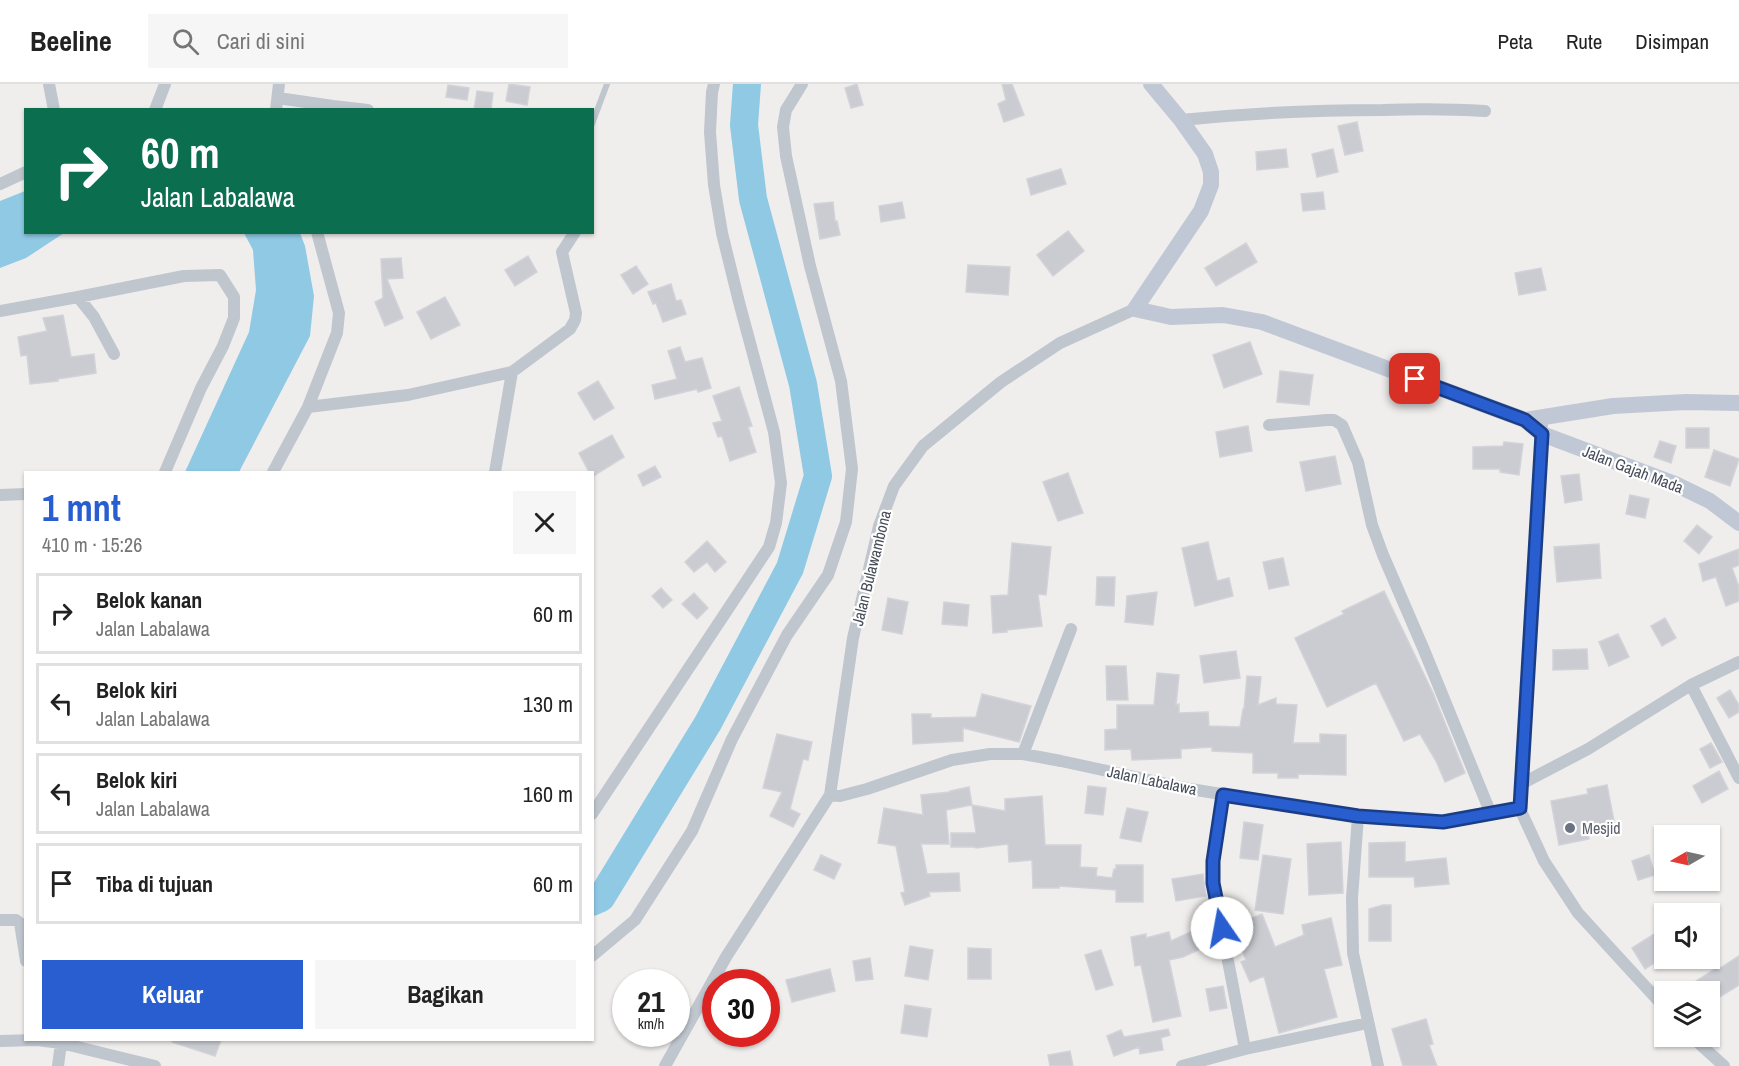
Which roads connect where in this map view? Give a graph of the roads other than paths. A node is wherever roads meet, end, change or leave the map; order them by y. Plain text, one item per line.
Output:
1 (49, 84) edge
2 (165, 84) edge
3 (279, 84) edge
4 (607, 84) edge
5 (714, 84) edge
6 (802, 84) edge
7 (1151, 84) edge
8 (277, 104) edge
9 (54, 108) edge
10 (155, 108) edge
11 (350, 108) edge
12 (1485, 111) dead end
13 (594, 119) edge
14 (1181, 120) junction
15 (24, 173) edge
16 (0, 184) edge
17 (318, 234) edge
18 (574, 234) edge
19 (78, 297) junction
20 (1135, 309) junction
21 (0, 311) edge
22 (114, 354) dead end
23 (512, 372) junction
24 (1739, 403) edge
25 (308, 407) junction
26 (1269, 424) dead end
27 (1542, 426) junction
28 (165, 471) edge
29 (274, 471) edge
30 (495, 471) edge
31 (24, 494) edge
32 (0, 495) edge
33 (1739, 523) edge
34 (1071, 629) dead end
35 (1739, 662) edge
36 (1691, 685) junction
37 (1023, 754) junction
38 (1739, 778) edge
39 (1521, 784) junction
40 (830, 795) junction
41 (1223, 795) junction
42 (1520, 808) junction
43 (594, 811) edge
44 (1491, 814) junction
45 (1358, 816) junction
46 (0, 920) edge
47 (23, 927) edge
48 (594, 954) edge
49 (1654, 996) edge
50 (1368, 1023) junction
51 (24, 1040) edge
52 (0, 1041) edge
53 (45, 1041) edge
54 (61, 1043) junction
55 (1703, 1047) edge
56 (1245, 1049) junction
57 (58, 1066) edge
58 (155, 1066) edge
59 (665, 1066) edge
60 (1182, 1066) edge
61 (1378, 1066) edge
62 (1724, 1066) edge

1 - 9 street
2 - 10 street
3 - 8 street
4 - 13 lane
5 - 43 street
6 - 48 street
7 - 14 main road
8 - 11 street
12 - 14 street
14 - 20 main road
15 - 16 street
17 - 25 street
18 - 23 street
19 - 21 street
19 - 22 street
19 - 28 street
20 - 27 main road, Jalan Gajah Mada
20 - 40 street, Jalan Bulawambona
23 - 25 street
23 - 30 street
24 - 27 main road
25 - 29 street
26 - 44 street
27 - 33 main road, Jalan Gajah Mada
27 - 39 street
31 - 32 street
34 - 37 street
35 - 36 street
36 - 38 street
36 - 39 street
37 - 40 street, Jalan Labalawa
37 - 41 street, Jalan Labalawa
39 - 42 street
40 - 59 street, Jalan Bulawambona
41 - 45 street, Jalan Labalawa
41 - 56 street
42 - 44 street, Jalan Labalawa
42 - 49 street
44 - 45 street, Jalan Labalawa
45 - 50 street
46 - 47 street
50 - 56 street
50 - 61 street
51 - 52 street
53 - 54 street
54 - 57 street
54 - 58 street
55 - 62 street
56 - 60 street

